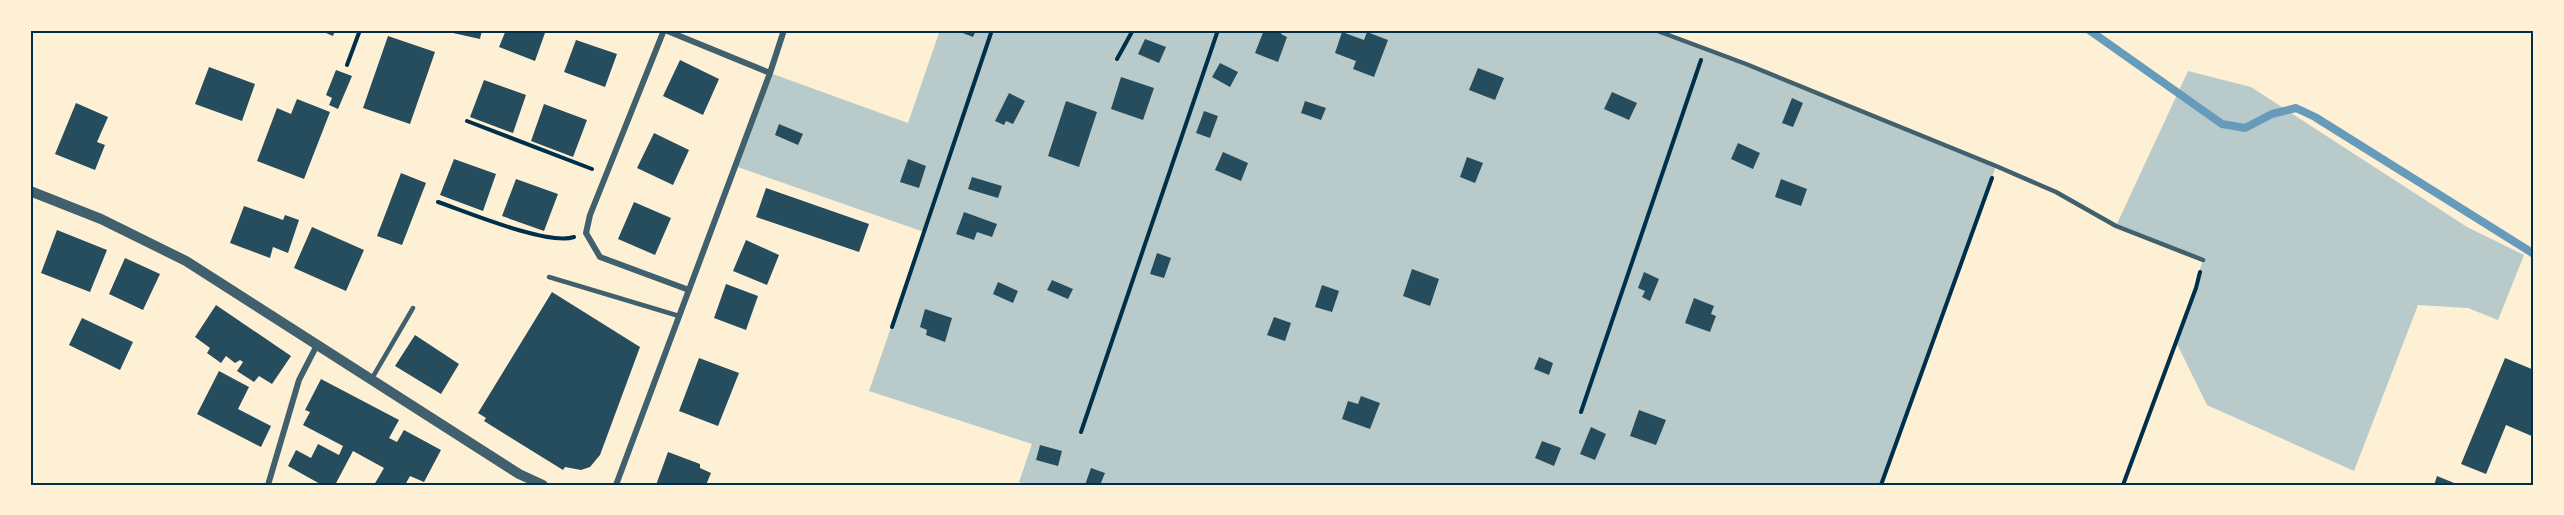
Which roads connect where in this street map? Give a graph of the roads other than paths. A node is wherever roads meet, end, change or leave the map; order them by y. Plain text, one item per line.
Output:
1 (664, 30) edge
2 (784, 30) edge
3 (1655, 30) edge
4 (770, 73) junction
5 (30, 191) edge
6 (2203, 260) road end
7 (549, 277) dead end
8 (689, 290) junction
9 (413, 308) dead end
10 (679, 316) junction
11 (317, 345) junction
12 (371, 380) junction
13 (268, 485) edge
14 (543, 485) edge
15 (616, 485) edge

1 - 4 street
1 - 8 street
2 - 4 street
3 - 6 lane
4 - 8 street
5 - 11 street
7 - 10 lane
8 - 10 street
9 - 12 lane
10 - 15 street
11 - 12 street
11 - 13 street
12 - 14 street

